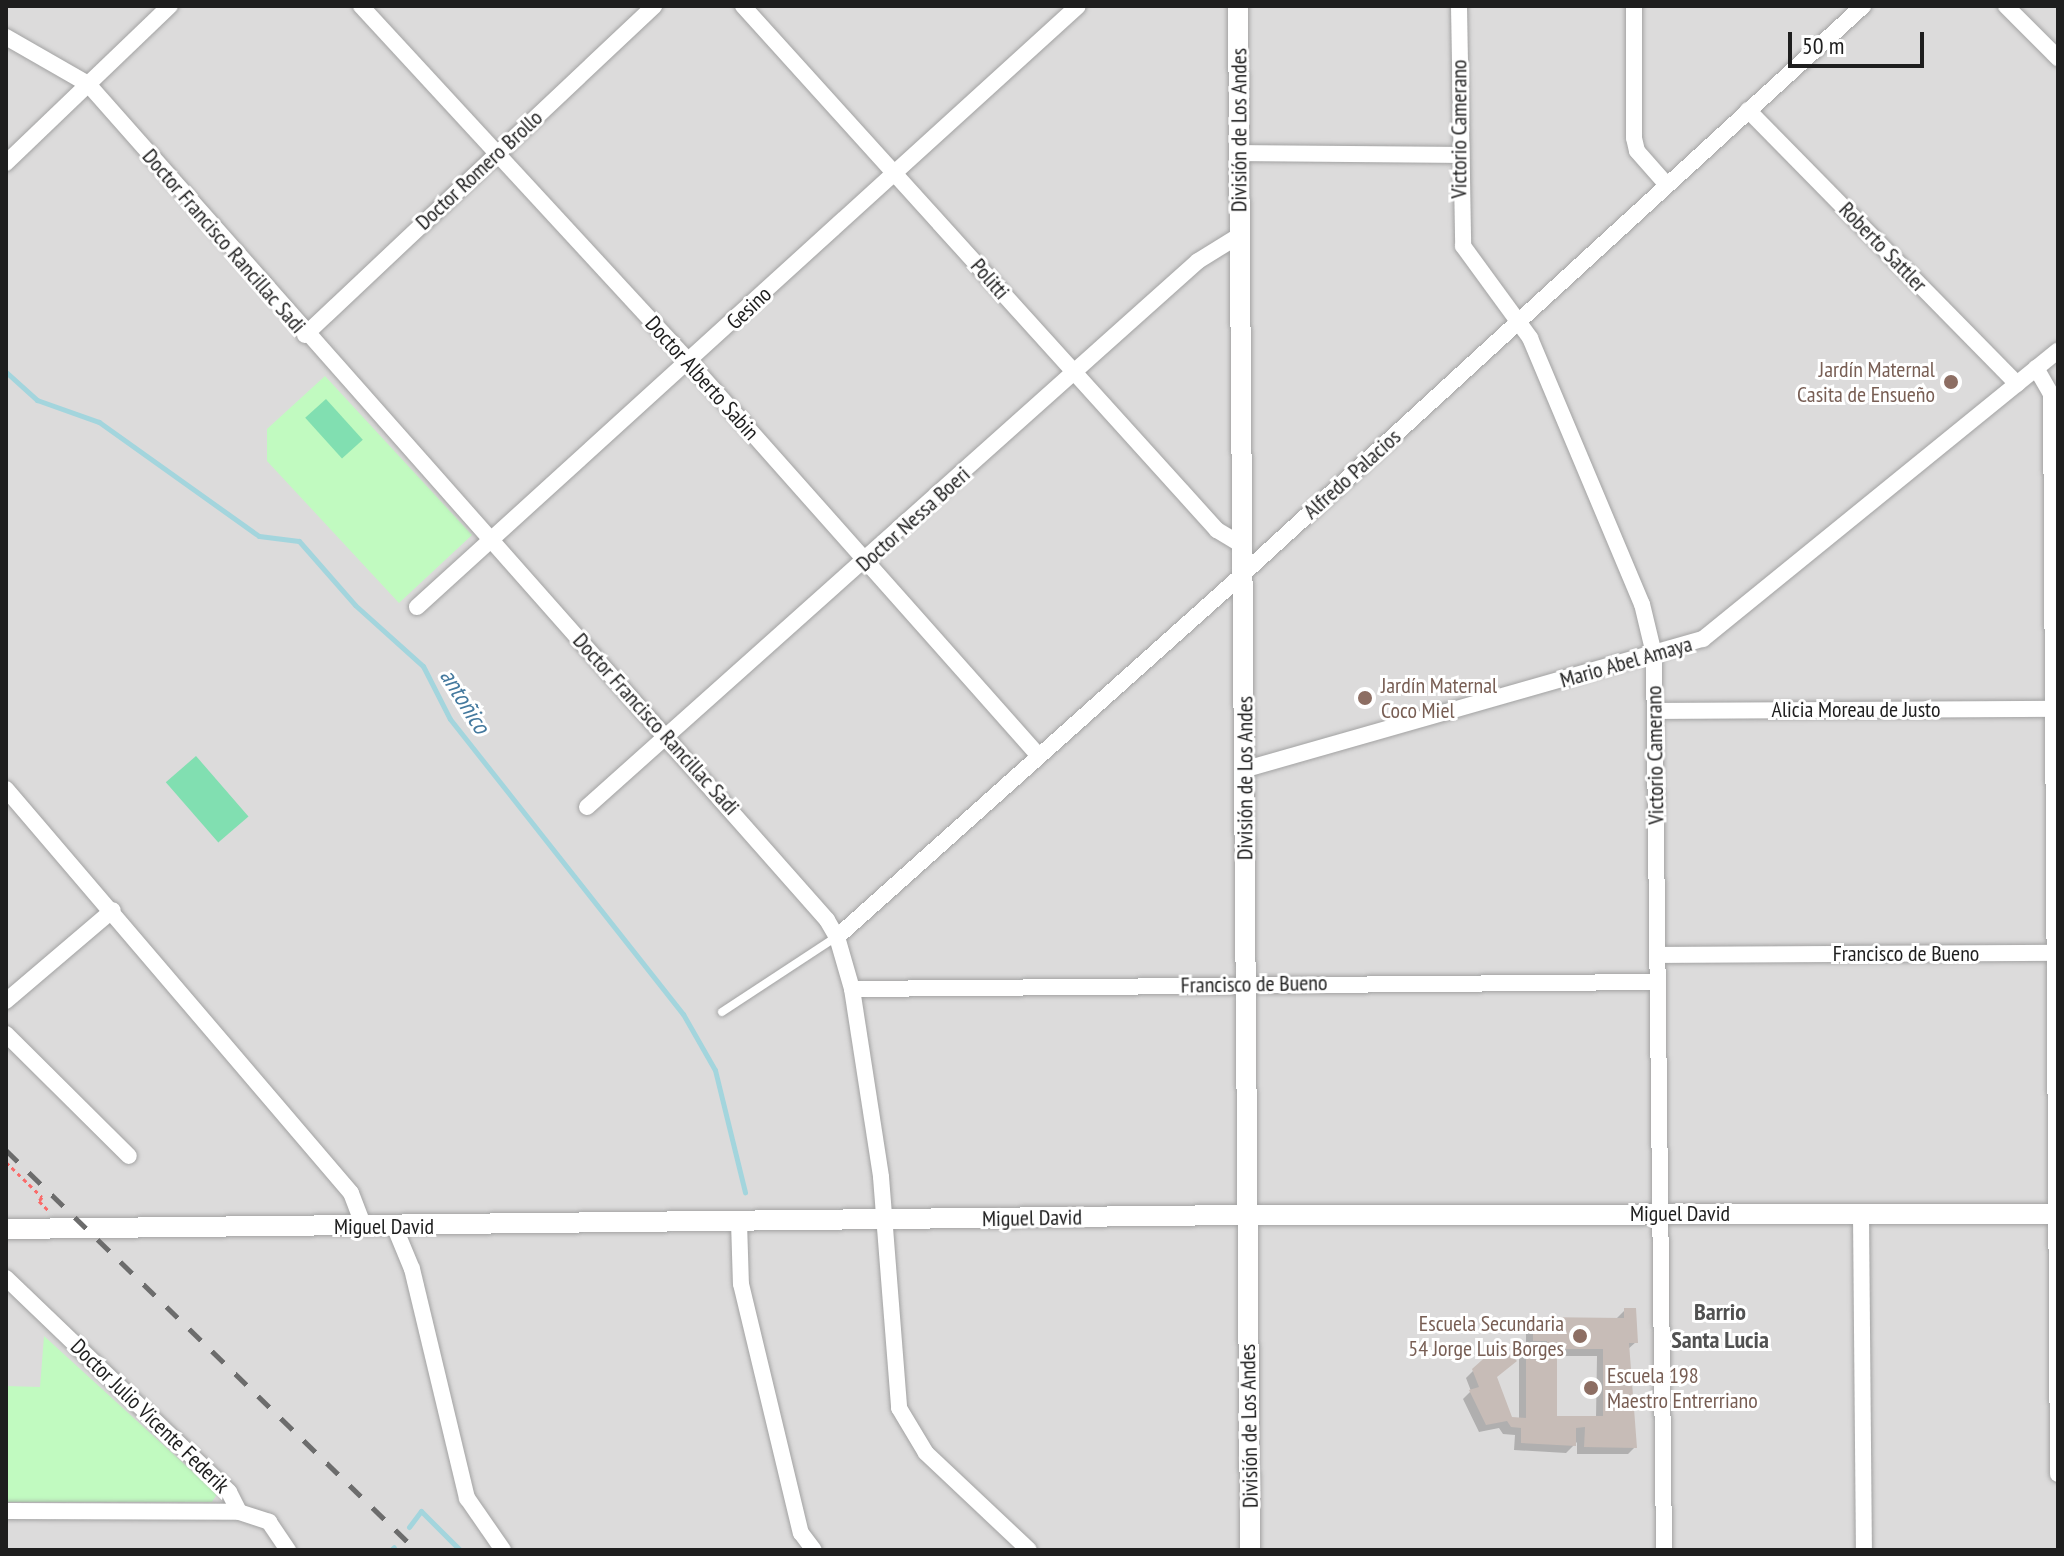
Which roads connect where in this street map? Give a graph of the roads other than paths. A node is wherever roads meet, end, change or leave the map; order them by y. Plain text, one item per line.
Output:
1 (170, 6) edge
2 (361, 6) edge
3 (654, 6) edge
4 (743, 6) edge
5 (1078, 6) edge
6 (1238, 6) edge
7 (1459, 6) edge
8 (1634, 6) edge
9 (1863, 6) edge
10 (2006, 6) edge
11 (6, 37) edge
12 (2058, 58) edge
13 (88, 84) junction
14 (1748, 110) junction
15 (497, 152) junction
16 (1240, 153) junction
17 (1459, 155) junction
18 (6, 163) edge
19 (897, 172) junction
20 (1667, 185) junction
21 (1240, 235) junction
22 (1520, 320) junction
23 (305, 335) junction
24 (2058, 351) edge
25 (690, 363) junction
26 (2036, 368) junction
27 (1073, 374) junction
28 (2017, 384) junction
29 (2055, 478) edge
30 (488, 538) junction
31 (1242, 545) junction
32 (864, 563) junction
33 (1243, 574) junction
34 (417, 607) dead end
35 (1654, 654) junction
36 (2055, 709) edge
37 (1655, 711) junction
38 (667, 735) junction
39 (1038, 755) junction
40 (1246, 769) junction
41 (6, 789) edge
42 (587, 807) dead end
43 (113, 910) junction
44 (837, 937) junction
45 (2057, 953) edge
46 (1657, 955) junction
47 (1657, 982) junction
48 (1245, 984) junction
49 (852, 989) junction
50 (6, 1001) edge
51 (722, 1012) dead end
52 (6, 1034) edge
53 (129, 1156) dead end
54 (1662, 1214) junction
55 (2057, 1214) edge
56 (1246, 1215) junction
57 (1861, 1215) junction
58 (885, 1220) junction
59 (739, 1222) junction
60 (364, 1227) junction
61 (395, 1228) junction
62 (6, 1229) edge
63 (6, 1278) edge
64 (2058, 1474) edge
65 (6, 1511) edge
66 (239, 1512) junction
67 (280, 1547) edge
68 (503, 1550) edge
69 (814, 1550) edge
70 (1029, 1550) edge
71 (1250, 1550) edge
72 (1664, 1550) edge
73 (1864, 1550) edge

1 - 13 street
2 - 15 street, Doctor Alberto Sabin
3 - 15 street, Doctor Romero Brollo
4 - 19 street, Politti
5 - 19 street, Gesino
6 - 16 street, División de Los Andes
7 - 17 street, Victorio Camerano
8 - 20 street
9 - 14 street, Alfredo Palacios
10 - 12 street
11 - 13 street, Doctor Francisco Rancillac Sadi
13 - 18 street
13 - 23 street, Doctor Francisco Rancillac Sadi
14 - 20 street, Alfredo Palacios
14 - 28 street, Roberto Sattler
15 - 23 street, Doctor Romero Brollo
15 - 25 street, Doctor Alberto Sabin
16 - 17 street
16 - 21 street, División de Los Andes
17 - 22 street, Victorio Camerano
19 - 25 street, Gesino
19 - 27 street, Politti
20 - 22 street, Alfredo Palacios
21 - 27 street, Doctor Nessa Boeri
21 - 31 street, División de Los Andes
22 - 33 street, Alfredo Palacios
22 - 35 street, Victorio Camerano
23 - 30 street, Doctor Francisco Rancillac Sadi
24 - 26 street, Mario Abel Amaya
25 - 30 street, Gesino
25 - 32 street, Doctor Alberto Sabin
26 - 28 street, Mario Abel Amaya
26 - 29 street
27 - 31 street, Politti
27 - 32 street, Doctor Nessa Boeri
28 - 35 street, Mario Abel Amaya
29 - 36 street
30 - 34 street, Gesino
30 - 38 street, Doctor Francisco Rancillac Sadi
31 - 33 street, División de Los Andes
32 - 38 street, Doctor Nessa Boeri
32 - 39 street, Doctor Alberto Sabin
33 - 39 street, Alfredo Palacios
33 - 40 street, División de Los Andes
35 - 37 street, Victorio Camerano
35 - 40 street, Mario Abel Amaya
36 - 37 street, Alicia Moreau de Justo
36 - 45 street
37 - 46 street, Victorio Camerano
38 - 42 street, Doctor Nessa Boeri
38 - 44 street, Doctor Francisco Rancillac Sadi
39 - 44 street, Alfredo Palacios
40 - 48 street, División de Los Andes
41 - 43 street
43 - 50 street
43 - 60 street
44 - 49 street, Doctor Francisco Rancillac Sadi
44 - 51 lane
45 - 46 street, Francisco de Bueno
45 - 55 street
46 - 47 street, Victorio Camerano
47 - 48 street, Francisco de Bueno
47 - 54 street, Victorio Camerano
48 - 49 street, Francisco de Bueno
48 - 56 street, División de Los Andes
49 - 58 street, Doctor Francisco Rancillac Sadi
52 - 53 street
54 - 56 street, Miguel David
54 - 57 street, Miguel David
54 - 72 street, Victorio Camerano
55 - 57 street, Miguel David
55 - 64 street
56 - 58 street, Miguel David
56 - 71 street, División de Los Andes
57 - 73 street
58 - 59 street, Miguel David
58 - 70 street, Doctor Francisco Rancillac Sadi
59 - 61 street, Miguel David
59 - 69 street
60 - 61 street, Miguel David
60 - 62 street, Miguel David
61 - 68 street
63 - 66 street, Doctor Julio Vicente Federik
65 - 66 street
66 - 67 street, Doctor Julio Vicente Federik

